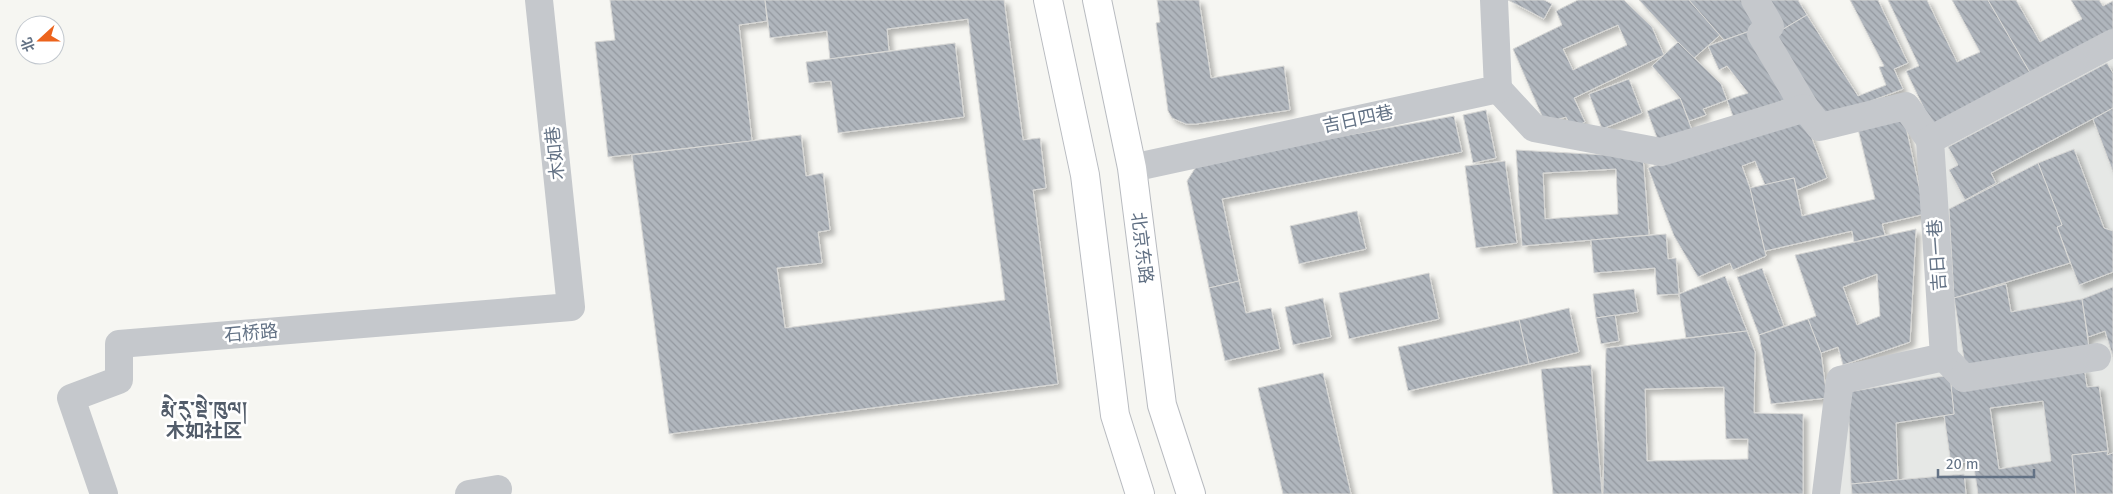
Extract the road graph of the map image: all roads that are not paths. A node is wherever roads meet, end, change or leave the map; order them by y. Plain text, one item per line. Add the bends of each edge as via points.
1 (539, 0) edge
2 (1048, 0) edge
3 (1097, 0) edge
4 (1494, 0) edge
5 (1755, 0) edge
6 (2113, 42) edge
7 (1498, 89) junction
8 (1805, 108) junction
9 (1930, 140) junction
10 (1132, 168) junction
11 (571, 307) joint
12 (2097, 356) dead end
13 (1944, 357) junction
14 (498, 489) dead end
15 (104, 494) edge
16 (469, 494) edge
17 (1140, 494) edge
18 (1191, 494) edge
19 (1826, 494) edge

1 - 11 street, 木如巷
2 - 17 main road via 1085,176 1114,415
3 - 10 main road, 北京东路
4 - 7 street
5 - 8 street via 1770,26 1761,34
6 - 9 street
7 - 8 street via 1534,128 1661,152
7 - 10 street, 吉日四巷
8 - 9 street via 1820,127 1906,106
9 - 13 street, 吉日一巷
10 - 18 main road, 北京东路 via 1162,405
11 - 15 street, 石桥路 via 119,344 120,380 72,398
12 - 13 street via 1964,378
13 - 19 street via 1840,380
14 - 16 street

